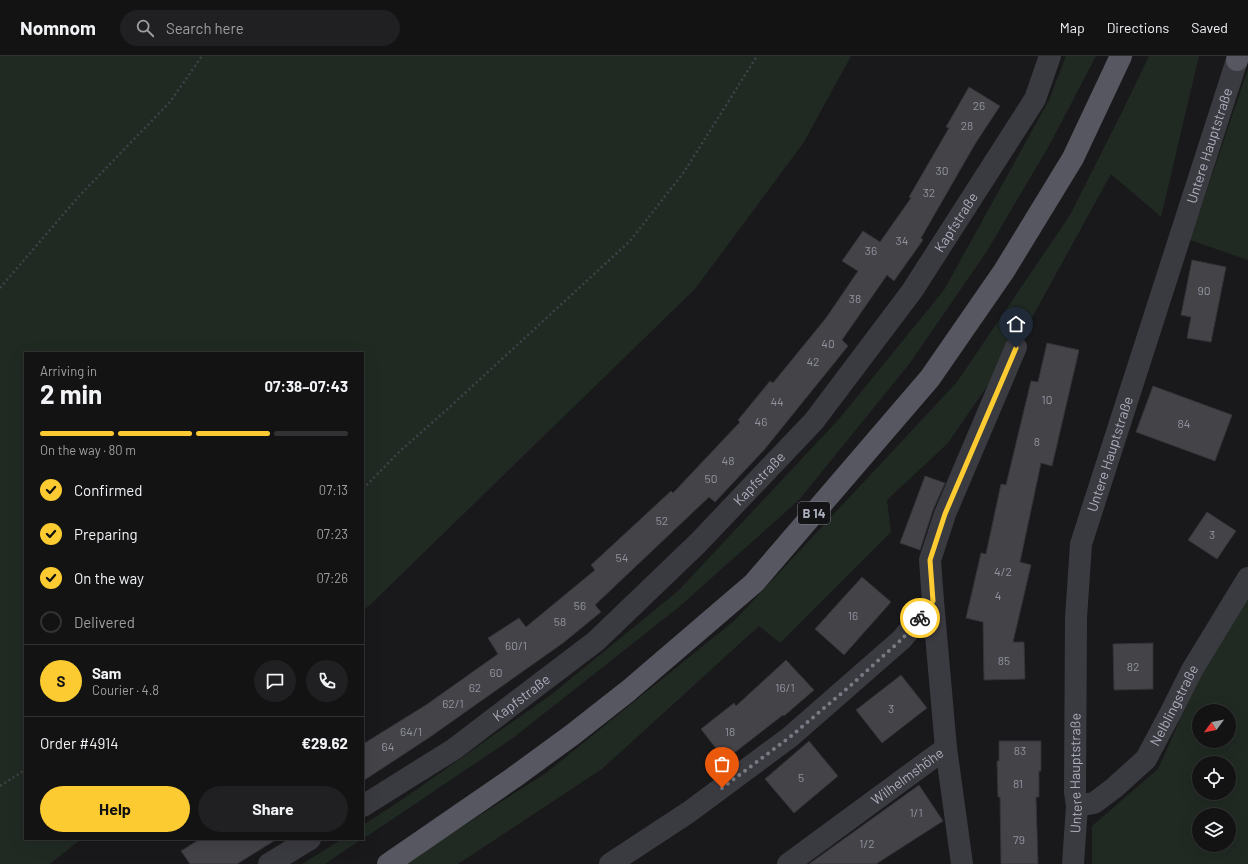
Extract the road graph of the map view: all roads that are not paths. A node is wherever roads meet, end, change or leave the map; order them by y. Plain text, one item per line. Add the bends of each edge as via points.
1 (1050, 56) edge
2 (1121, 56) edge
3 (1237, 57) edge
4 (1016, 348) dead end
5 (1248, 578) edge
6 (933, 601) junction
7 (946, 748) junction
8 (364, 805) edge
9 (1077, 806) junction
10 (308, 840) edge
11 (270, 864) edge
12 (388, 864) edge
13 (610, 864) edge
14 (788, 864) edge
15 (962, 864) edge
16 (1074, 864) edge

1 - 8 street, Kapfstraße via 1035,99 912,291 814,421 698,543 596,641 454,749
2 - 12 main road, B 14 via 1073,158 1004,271 930,378 754,583 628,691 572,735
3 - 9 street, Untere Hauptstraße via 1081,544 1076,618
4 - 6 street, Wilhelmshöhe via 945,514 932,553 930,560
5 - 9 street, Nelblingstraße via 1192,670 1146,759 1094,803
6 - 7 street, Wilhelmshöhe
6 - 13 street via 902,639 790,737 690,812
7 - 14 street, Wilhelmshöhe
7 - 15 street
9 - 16 street, Untere Hauptstraße
10 - 11 street

